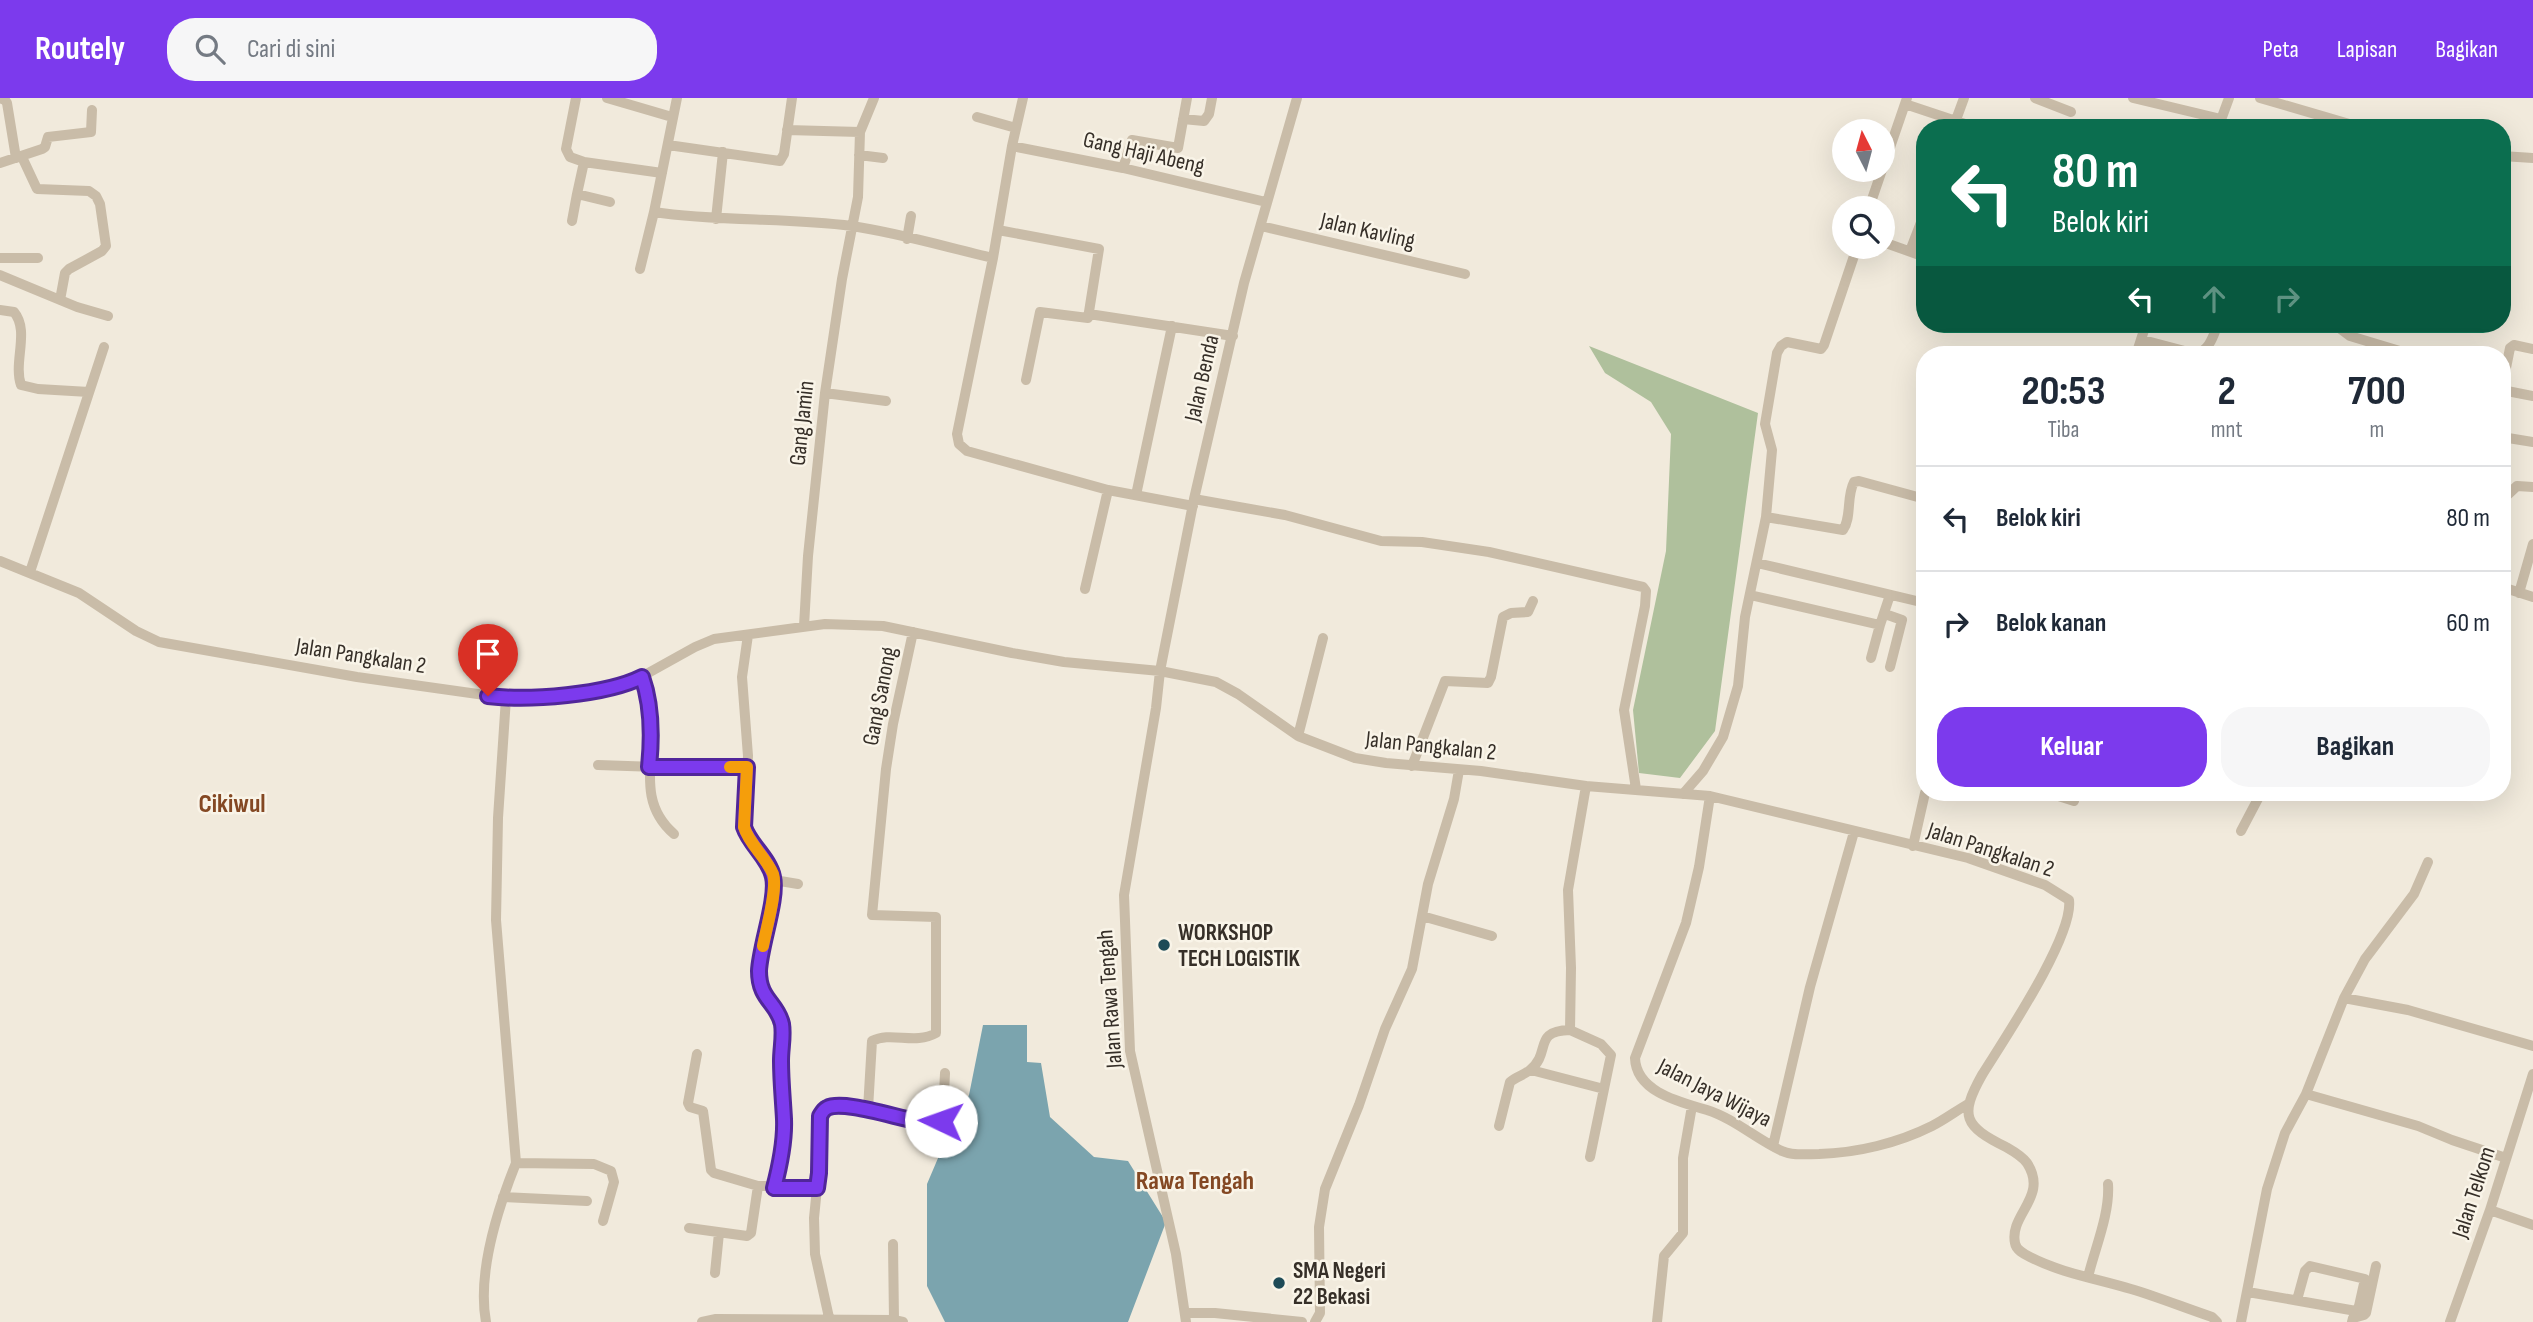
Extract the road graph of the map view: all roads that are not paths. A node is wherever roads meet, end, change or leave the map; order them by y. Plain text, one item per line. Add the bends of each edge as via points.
1 (0, 98) edge
2 (576, 98) edge
3 (607, 98) edge
4 (677, 98) edge
5 (792, 98) edge
6 (874, 98) edge
7 (1023, 98) edge
8 (1187, 98) edge
9 (1212, 98) edge
10 (1297, 98) edge
11 (1964, 98) edge
12 (2035, 98) edge
13 (2133, 98) edge
14 (2229, 98) edge
15 (2260, 98) edge
16 (1906, 101) edge
17 (92, 110) dead end
18 (2071, 112) dead end
19 (673, 117) junction
20 (977, 117) dead end
21 (1183, 119) junction
22 (1944, 119) edge
23 (1956, 119) edge
24 (2206, 119) edge
25 (2221, 119) edge
26 (2332, 119) edge
27 (1016, 128) junction
28 (787, 130) junction
29 (860, 132) junction
30 (1895, 134) edge
31 (668, 145) junction
32 (1012, 146) junction
33 (723, 152) junction
34 (859, 155) junction
35 (2511, 157) edge
36 (19, 158) junction
37 (883, 158) dead end
38 (2533, 158) edge
39 (584, 162) junction
40 (0, 163) edge
41 (1123, 168) junction
42 (662, 173) junction
43 (577, 194) junction
44 (610, 202) dead end
45 (1266, 202) junction
46 (654, 212) junction
47 (911, 216) dead end
48 (716, 219) junction
49 (572, 221) dead end
50 (852, 226) junction
51 (1261, 226) junction
52 (998, 230) junction
53 (1916, 235) edge
54 (907, 239) junction
55 (1895, 246) edge
56 (1910, 251) junction
57 (1916, 253) edge
58 (0, 258) edge
59 (38, 258) dead end
60 (993, 258) junction
61 (1853, 259) edge
62 (640, 269) dead end
63 (1465, 274) dead end
64 (0, 275) edge
65 (60, 300) junction
66 (0, 310) edge
67 (1089, 314) junction
68 (108, 316) dead end
69 (1172, 326) junction
70 (2144, 333) edge
71 (2347, 333) edge
72 (1233, 336) junction
73 (2143, 340) junction
74 (104, 346) dead end
75 (2140, 346) edge
76 (2166, 346) edge
77 (2376, 346) edge
78 (2511, 347) edge
79 (2533, 349) edge
80 (1026, 380) dead end
81 (89, 392) junction
82 (2511, 392) edge
83 (825, 393) junction
84 (2533, 396) edge
85 (886, 401) dead end
86 (2511, 438) edge
87 (2533, 442) edge
88 (2533, 486) edge
89 (1108, 490) junction
90 (2511, 492) edge
91 (1136, 495) junction
92 (1916, 497) edge
93 (1193, 503) junction
94 (1766, 517) junction
95 (2533, 544) edge
96 (0, 561) edge
97 (1757, 563) junction
98 (30, 572) junction
99 (1086, 589) dead end
100 (2511, 590) edge
101 (2519, 593) junction
102 (1750, 595) junction
103 (1890, 595) junction
104 (2533, 597) edge
105 (1533, 601) dead end
106 (1916, 601) edge
107 (1883, 620) junction
108 (804, 626) junction
109 (913, 632) junction
110 (748, 635) junction
111 (1323, 638) dead end
112 (1871, 659) dead end
113 (1890, 667) dead end
114 (1160, 671) junction
115 (642, 677) junction
116 (506, 698) junction
117 (1298, 736) junction
118 (598, 765) dead end
119 (1412, 765) junction
120 (649, 767) junction
121 (747, 767) junction
122 (1459, 770) junction
123 (1586, 786) junction
124 (1636, 789) junction
125 (1683, 794) junction
126 (1710, 796) junction
127 (1923, 801) edge
128 (2256, 801) edge
129 (2241, 831) dead end
130 (1854, 832) junction
131 (674, 834) dead end
132 (1913, 846) junction
133 (2428, 862) dead end
134 (774, 880) junction
135 (798, 884) dead end
136 (1422, 916) junction
137 (1492, 936) dead end
138 (2344, 998) junction
139 (1570, 1030) junction
140 (2533, 1046) edge
141 (697, 1054) dead end
142 (1531, 1070) junction
143 (945, 1073) dead end
144 (2533, 1074) edge
145 (1604, 1089) junction
146 (2306, 1094) junction
147 (1968, 1104) junction
148 (1692, 1105) junction
149 (867, 1109) junction
150 (1499, 1126) dead end
151 (1773, 1146) junction
152 (1590, 1157) dead end
153 (2506, 1158) junction
154 (516, 1163) junction
155 (2108, 1184) dead end
156 (758, 1186) junction
157 (774, 1188) junction
158 (817, 1188) junction
159 (503, 1197) junction
160 (587, 1201) dead end
161 (2490, 1210) junction
162 (603, 1221) dead end
163 (2533, 1225) edge
164 (689, 1228) dead end
165 (719, 1233) junction
166 (893, 1244) dead end
167 (2376, 1266) dead end
168 (715, 1273) dead end
169 (2088, 1277) junction
170 (2248, 1292) junction
171 (2297, 1300) junction
172 (1186, 1318) edge
173 (716, 1321) edge
174 (830, 1321) edge
175 (898, 1321) edge
176 (486, 1322) edge
177 (702, 1322) edge
178 (1302, 1322) edge
179 (1315, 1322) edge
180 (1657, 1322) edge
181 (2217, 1322) edge
182 (2241, 1322) edge
183 (2352, 1322) edge
184 (2450, 1322) edge

1 - 36 street via 7,103
2 - 39 street via 566,149 570,157
3 - 19 street
4 - 19 street
5 - 28 street
6 - 29 street, Gang Jamin
7 - 27 street
8 - 21 street
9 - 21 street via 1204,121
10 - 45 street, Jalan Benda
11 - 23 street
12 - 18 street
13 - 24 street
14 - 25 street
15 - 26 street
16 - 22 street
16 - 30 street
17 - 36 street via 92,132 48,137 45,147
19 - 31 street
20 - 27 street
21 - 41 street via 1178,148 1132,140
27 - 32 street
28 - 29 street
28 - 33 street via 780,161
29 - 34 street, Gang Jamin
31 - 33 street
31 - 42 street
32 - 41 street, Gang Haji Abeng
32 - 52 street
33 - 48 street
34 - 37 street
34 - 50 street, Gang Jamin
35 - 38 street
36 - 40 street
36 - 65 street via 37,189 89,191 100,204 106,246 65,273
39 - 42 street
39 - 43 street
41 - 45 street, Gang Haji Abeng
42 - 46 street
43 - 44 street
43 - 49 street
45 - 51 street, Jalan Benda
46 - 48 street
46 - 62 street
47 - 54 street
48 - 50 street
50 - 54 street
50 - 83 street, Gang Jamin
51 - 63 street, Jalan Kavling
51 - 72 street, Jalan Benda
52 - 60 street
52 - 67 street via 1098,248
53 - 56 street
54 - 60 street
55 - 56 street
56 - 57 street
58 - 59 street
60 - 89 street via 957,434 959,444 967,451
61 - 94 street via 1821,349 1787,342 1777,353 1765,424 1772,450
64 - 65 street
65 - 68 street
66 - 81 street via 20,318 17,375 21,385
67 - 69 street
67 - 80 street via 1086,319 1040,312
69 - 72 street
69 - 91 street
70 - 73 street
71 - 77 street
72 - 93 street, Jalan Benda
73 - 75 street
73 - 76 street
74 - 81 street
78 - 79 street
81 - 98 street
82 - 84 street
83 - 85 street
83 - 108 street, Gang Jamin
86 - 87 street
88 - 90 street via 2518,486
89 - 91 street
89 - 99 street
91 - 93 street
92 - 94 street via 1854,482 1843,530
93 - 114 street, Jalan Benda
93 - 124 street via 1296,517 1381,541 1489,552 1643,587 1646,606 1624,710
94 - 97 street
95 - 101 street
96 - 98 street, Jalan Pangkalan 2
97 - 102 street
97 - 103 street
98 - 116 street, Jalan Pangkalan 2 via 79,593 159,642
100 - 101 street
101 - 104 street
102 - 107 street
102 - 125 street via 1731,713 1717,748
103 - 106 street
103 - 107 street
105 - 119 street via 1528,612 1503,617 1488,683 1445,681
107 - 112 street
107 - 113 street via 1902,620
108 - 109 street, Jalan Pangkalan 2 via 883,625
108 - 110 street, Jalan Pangkalan 2
109 - 114 street, Jalan Pangkalan 2 via 1064,662
109 - 149 street, Gang Sanong via 892,724 872,915 936,917 936,1033 925,1038 872,1041
110 - 115 street, Jalan Pangkalan 2 via 714,639
110 - 121 street via 742,688
111 - 117 street
114 - 117 street, Jalan Pangkalan 2 via 1216,682
114 - 172 street, Jalan Rawa Tengah via 1123,912 1130,1051
115 - 116 street, Jalan Pangkalan 2 via 582,693
115 - 120 street via 650,727
116 - 154 street via 497,930
117 - 119 street, Jalan Pangkalan 2 via 1355,758
118 - 120 street
119 - 122 street, Jalan Pangkalan 2
120 - 121 street
120 - 131 street via 654,810
121 - 134 street via 744,827
122 - 123 street, Jalan Pangkalan 2
122 - 136 street
123 - 124 street, Jalan Pangkalan 2
123 - 139 street via 1568,890
124 - 125 street, Jalan Pangkalan 2
125 - 126 street, Jalan Pangkalan 2
126 - 130 street, Jalan Pangkalan 2
126 - 148 street, Jalan Jaya Wijaya via 1686,923 1635,1058 1637,1072 1653,1089
127 - 132 street
128 - 129 street
130 - 132 street, Jalan Pangkalan 2
130 - 151 street via 1810,987
132 - 147 street, Jalan Pangkalan 2 via 1968,858 2031,880 2069,900 2070,910 2052,957
133 - 138 street via 2414,894 2365,959
134 - 135 street
134 - 157 street via 759,969 760,987 778,1014 783,1036 784,1121
136 - 137 street
136 - 179 street via 1412,969 1325,1189 1320,1313
138 - 140 street via 2408,1010
138 - 146 street
139 - 142 street via 1548,1034
139 - 145 street via 1608,1049 1611,1055
141 - 156 street via 688,1103 703,1111 711,1170
142 - 145 street
142 - 150 street via 1510,1082
143 - 149 street via 939,1124
144 - 153 street, Jalan Telkom
145 - 152 street
146 - 153 street via 2418,1126
146 - 170 street via 2285,1133 2267,1189
147 - 151 street, Jalan Jaya Wijaya via 1931,1126 1843,1153 1801,1154
147 - 169 street via 1973,1128 2021,1157 2031,1175 2034,1190 2016,1230 2017,1249
148 - 151 street, Jalan Jaya Wijaya
148 - 180 street via 1684,1158 1683,1233 1664,1256
149 - 158 street via 830,1106 820,1116
153 - 161 street, Jalan Telkom
154 - 159 street
154 - 162 street via 594,1164 611,1171 614,1182
155 - 169 street
156 - 157 street
156 - 165 street via 751,1233 741,1237
157 - 158 street
158 - 174 street via 815,1254
159 - 160 street
159 - 176 street via 487,1267
161 - 163 street
161 - 184 street, Jalan Telkom
164 - 165 street
165 - 168 street
166 - 175 street
167 - 183 street via 2366,1313
169 - 181 street
170 - 171 street
170 - 182 street
171 - 171 street via 2309,1266 2365,1279 2356,1311
172 - 178 street via 1215,1313
173 - 174 street
173 - 177 street
174 - 175 street

